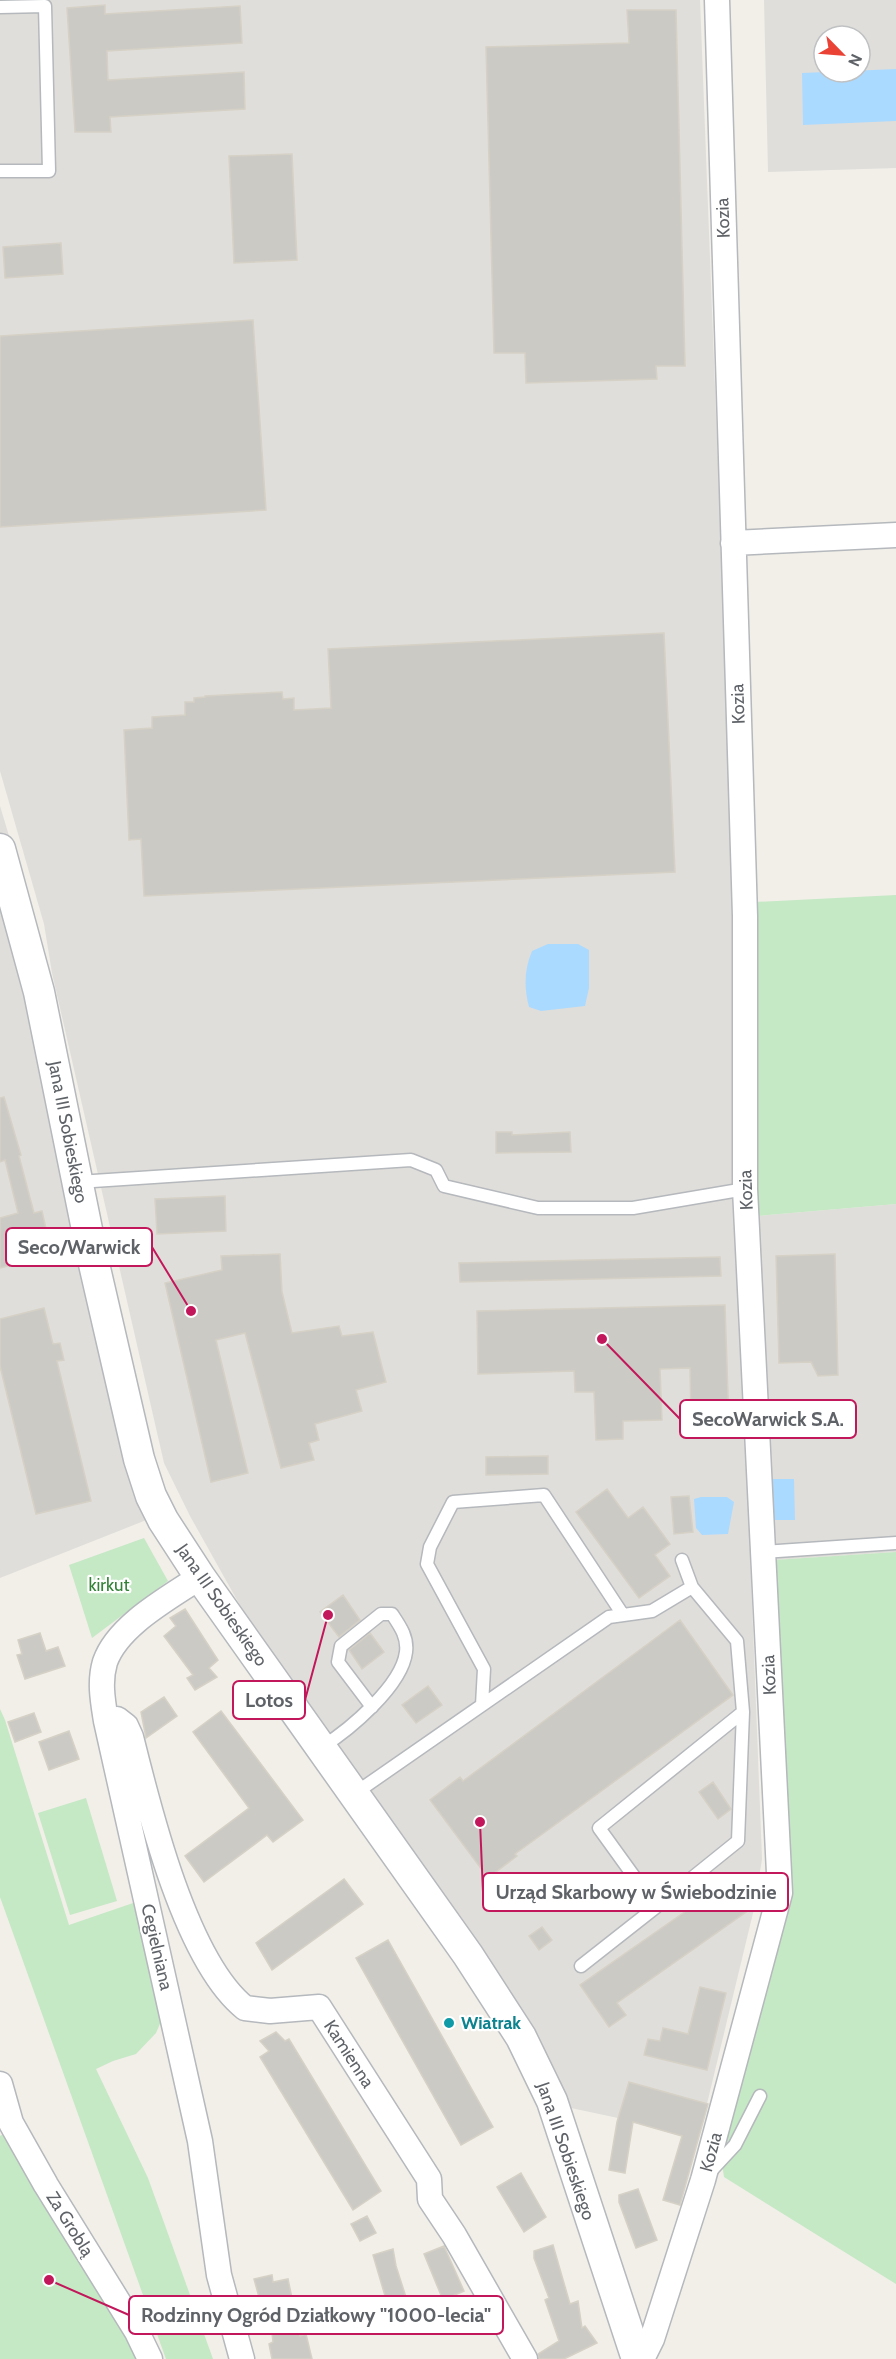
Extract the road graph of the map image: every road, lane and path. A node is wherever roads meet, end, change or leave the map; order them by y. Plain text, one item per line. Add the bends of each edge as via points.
1 (717, 0) edge
2 (0, 7) edge
3 (0, 171) edge
4 (896, 535) edge
5 (733, 543) junction
6 (0, 849) edge
7 (78, 1182) junction
8 (745, 1189) junction
9 (896, 1543) edge
10 (763, 1552) junction
11 (682, 1560) dead end
12 (200, 1577) junction
13 (692, 1587) junction
14 (623, 1615) junction
15 (482, 1705) junction
16 (372, 1707) junction
17 (743, 1712) junction
18 (106, 1721) junction
19 (322, 1747) junction
20 (354, 1794) junction
21 (656, 1907) junction
22 (581, 1966) dead end
23 (0, 2084) edge
24 (760, 2096) dead end
25 (703, 2180) junction
26 (150, 2359) edge
27 (242, 2359) edge
28 (525, 2359) edge
29 (637, 2359) edge
30 (642, 2359) edge

1 - 5 street, Kozia
2 - 3 lane via 45,6 49,171
4 - 5 street
5 - 8 street, Kozia via 745,916
6 - 7 street, Jana III Sobieskiego via 39,992
7 - 8 lane via 411,1160 436,1170 444,1186 538,1208 633,1208
7 - 12 street, Jana III Sobieskiego via 139,1459 163,1520
8 - 10 street, Kozia
9 - 10 lane
10 - 25 street, Kozia via 780,1893
11 - 13 lane
12 - 18 street, Cegielniana via 140,1619 111,1650 101,1686
12 - 19 street, Jana III Sobieskiego
13 - 14 lane via 652,1611
13 - 17 lane via 737,1641
14 - 15 lane via 609,1617
14 - 15 lane via 544,1495 453,1503 430,1546 427,1564 484,1669
15 - 20 lane
16 - 16 lane via 396,1678 406,1653 405,1634 392,1614 381,1614 340,1646 338,1662
16 - 19 lane
17 - 21 lane via 738,1841
17 - 21 lane via 599,1828
18 - 27 street, Cegielniana via 200,2141 219,2275
18 - 28 street, Kamienna via 117,1719 131,1737 168,1871 195,1935 226,1989 245,2008 270,2011 319,2007 429,2179 430,2199
19 - 20 street, Jana III Sobieskiego
20 - 29 street, Jana III Sobieskiego via 521,2037 552,2101
21 - 22 lane
23 - 26 street, Za Groblą via 23,2143
24 - 25 lane via 735,2145
25 - 30 street, Kozia via 652,2339

